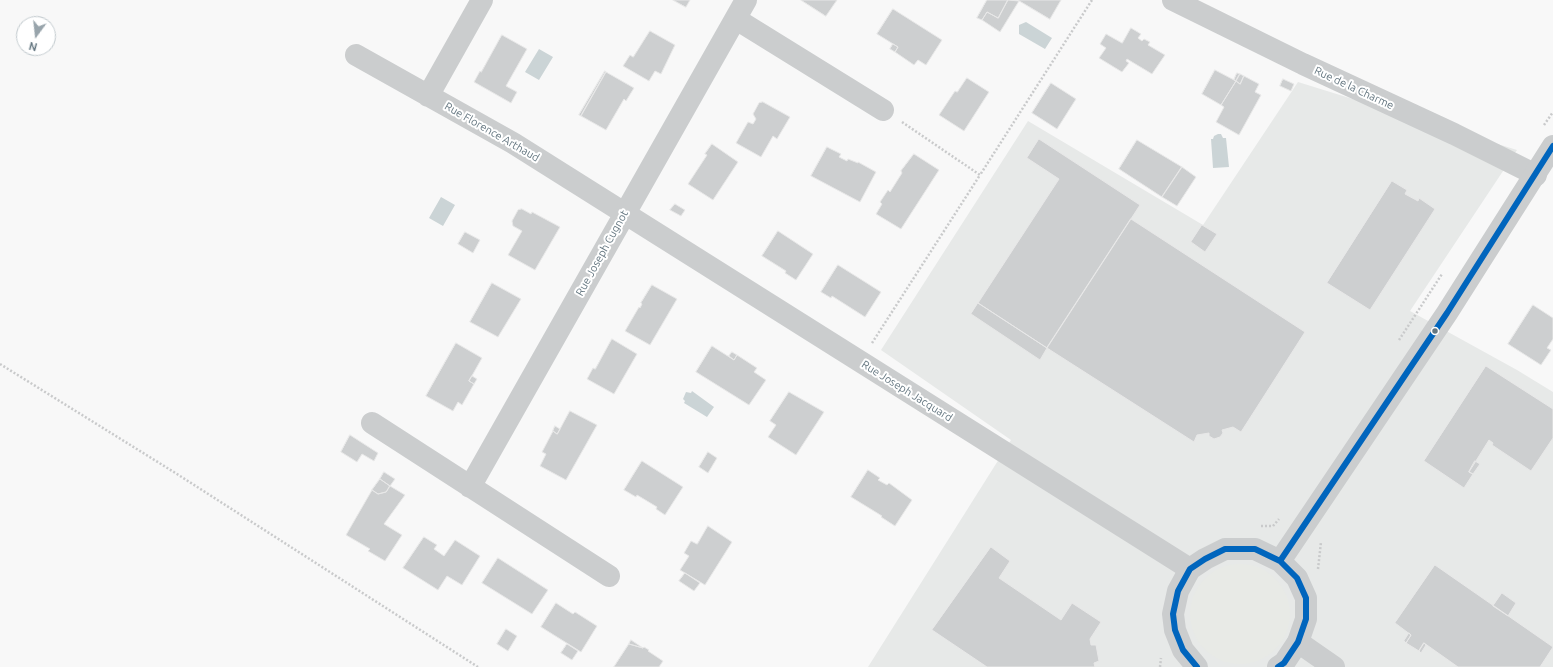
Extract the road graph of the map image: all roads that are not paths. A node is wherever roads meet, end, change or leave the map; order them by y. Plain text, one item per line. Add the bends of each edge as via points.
1 (482, 0) edge
2 (746, 0) edge
3 (1173, 0) edge
4 (736, 19) junction
5 (356, 55) dead end
6 (428, 96) junction
7 (883, 110) road end
8 (1545, 156) edge
9 (625, 213) junction
10 (372, 423) dead end
11 (470, 487) junction
12 (1280, 561) junction
13 (1190, 569) junction
14 (609, 576) dead end
15 (1298, 642) junction
16 (1197, 667) edge
17 (1278, 667) edge
18 (1334, 667) edge

1 - 6 street
2 - 4 street, Rue Joseph Cugnot
3 - 8 street, Rue de la Charme via 1302,64 1454,134
4 - 7 street
4 - 9 street, Rue Joseph Cugnot
5 - 6 street, Rue Florence Arthaud
6 - 9 street, Rue Florence Arthaud via 513,143
8 - 12 street via 1447,313
9 - 11 street, Rue Joseph Cugnot
9 - 13 street, Rue Joseph Jacquard
10 - 11 street
11 - 14 street
12 - 13 street via 1255,549 1225,549
12 - 15 street via 1297,578 1306,598 1306,619
13 - 16 street via 1178,591 1173,614 1175,630 1183,650
15 - 17 street via 1284,663
15 - 18 street

